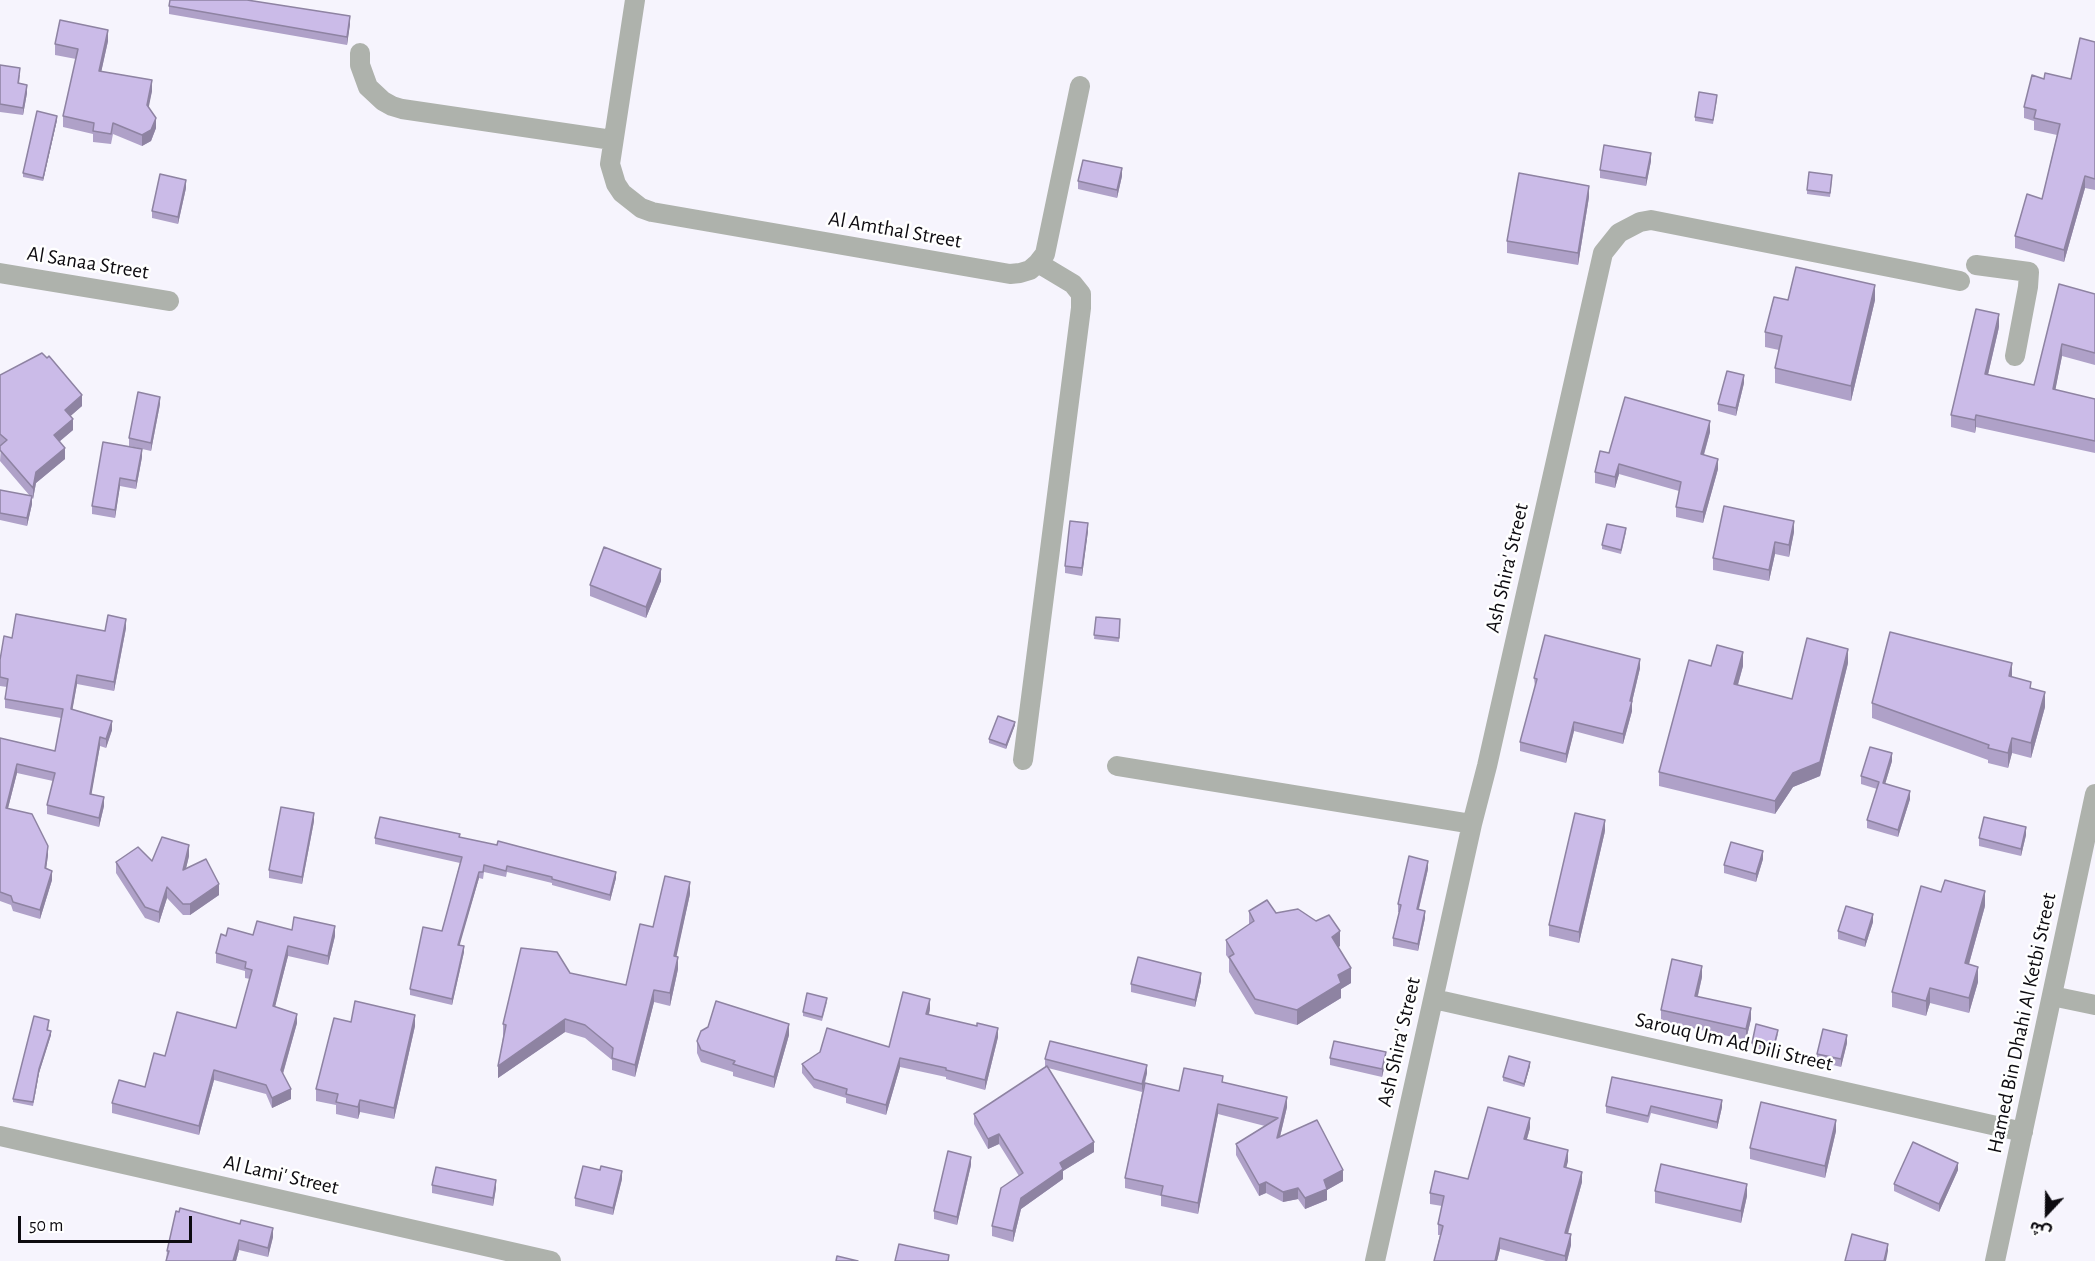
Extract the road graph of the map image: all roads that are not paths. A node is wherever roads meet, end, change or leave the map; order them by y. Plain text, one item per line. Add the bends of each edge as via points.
1 (634, 0) edge
2 (360, 53) dead end
3 (1080, 86) dead end
4 (612, 140) junction
5 (1038, 263) junction
6 (1976, 265) dead end
7 (0, 273) edge
8 (1960, 281) dead end
9 (169, 301) dead end
10 (2015, 356) dead end
11 (1023, 760) dead end
12 (1117, 766) dead end
13 (2095, 794) edge
14 (1472, 824) junction
15 (2052, 996) junction
16 (1434, 999) junction
17 (2095, 1005) edge
18 (2023, 1132) junction
19 (0, 1136) edge
20 (548, 1261) edge
21 (1375, 1261) edge
22 (1995, 1261) edge

1 - 4 street, Al Amthal Street
2 - 4 street via 368,87 392,106
3 - 5 street via 1048,243
4 - 5 street, Al Amthal Street via 610,164 616,184 630,201 652,212 1010,274 1030,270
5 - 11 street via 1073,284 1081,294 1081,308
6 - 10 street via 2029,272
7 - 9 street, Al Sanaa Street
8 - 14 street, Ash Shira' Street via 1663,221 1629,226 1610,242 1600,266
12 - 14 street
13 - 15 street, Hamed Bin Dhahi Al Ketbi Street
14 - 16 street, Ash Shira' Street
15 - 17 street
15 - 18 street, Hamed Bin Dhahi Al Ketbi Street
16 - 18 street, Sarouq Um Ad Dili Street
16 - 21 street, Ash Shira' Street
18 - 22 street, Hamed Bin Dhahi Al Ketbi Street
19 - 20 street, Al Lami' Street

